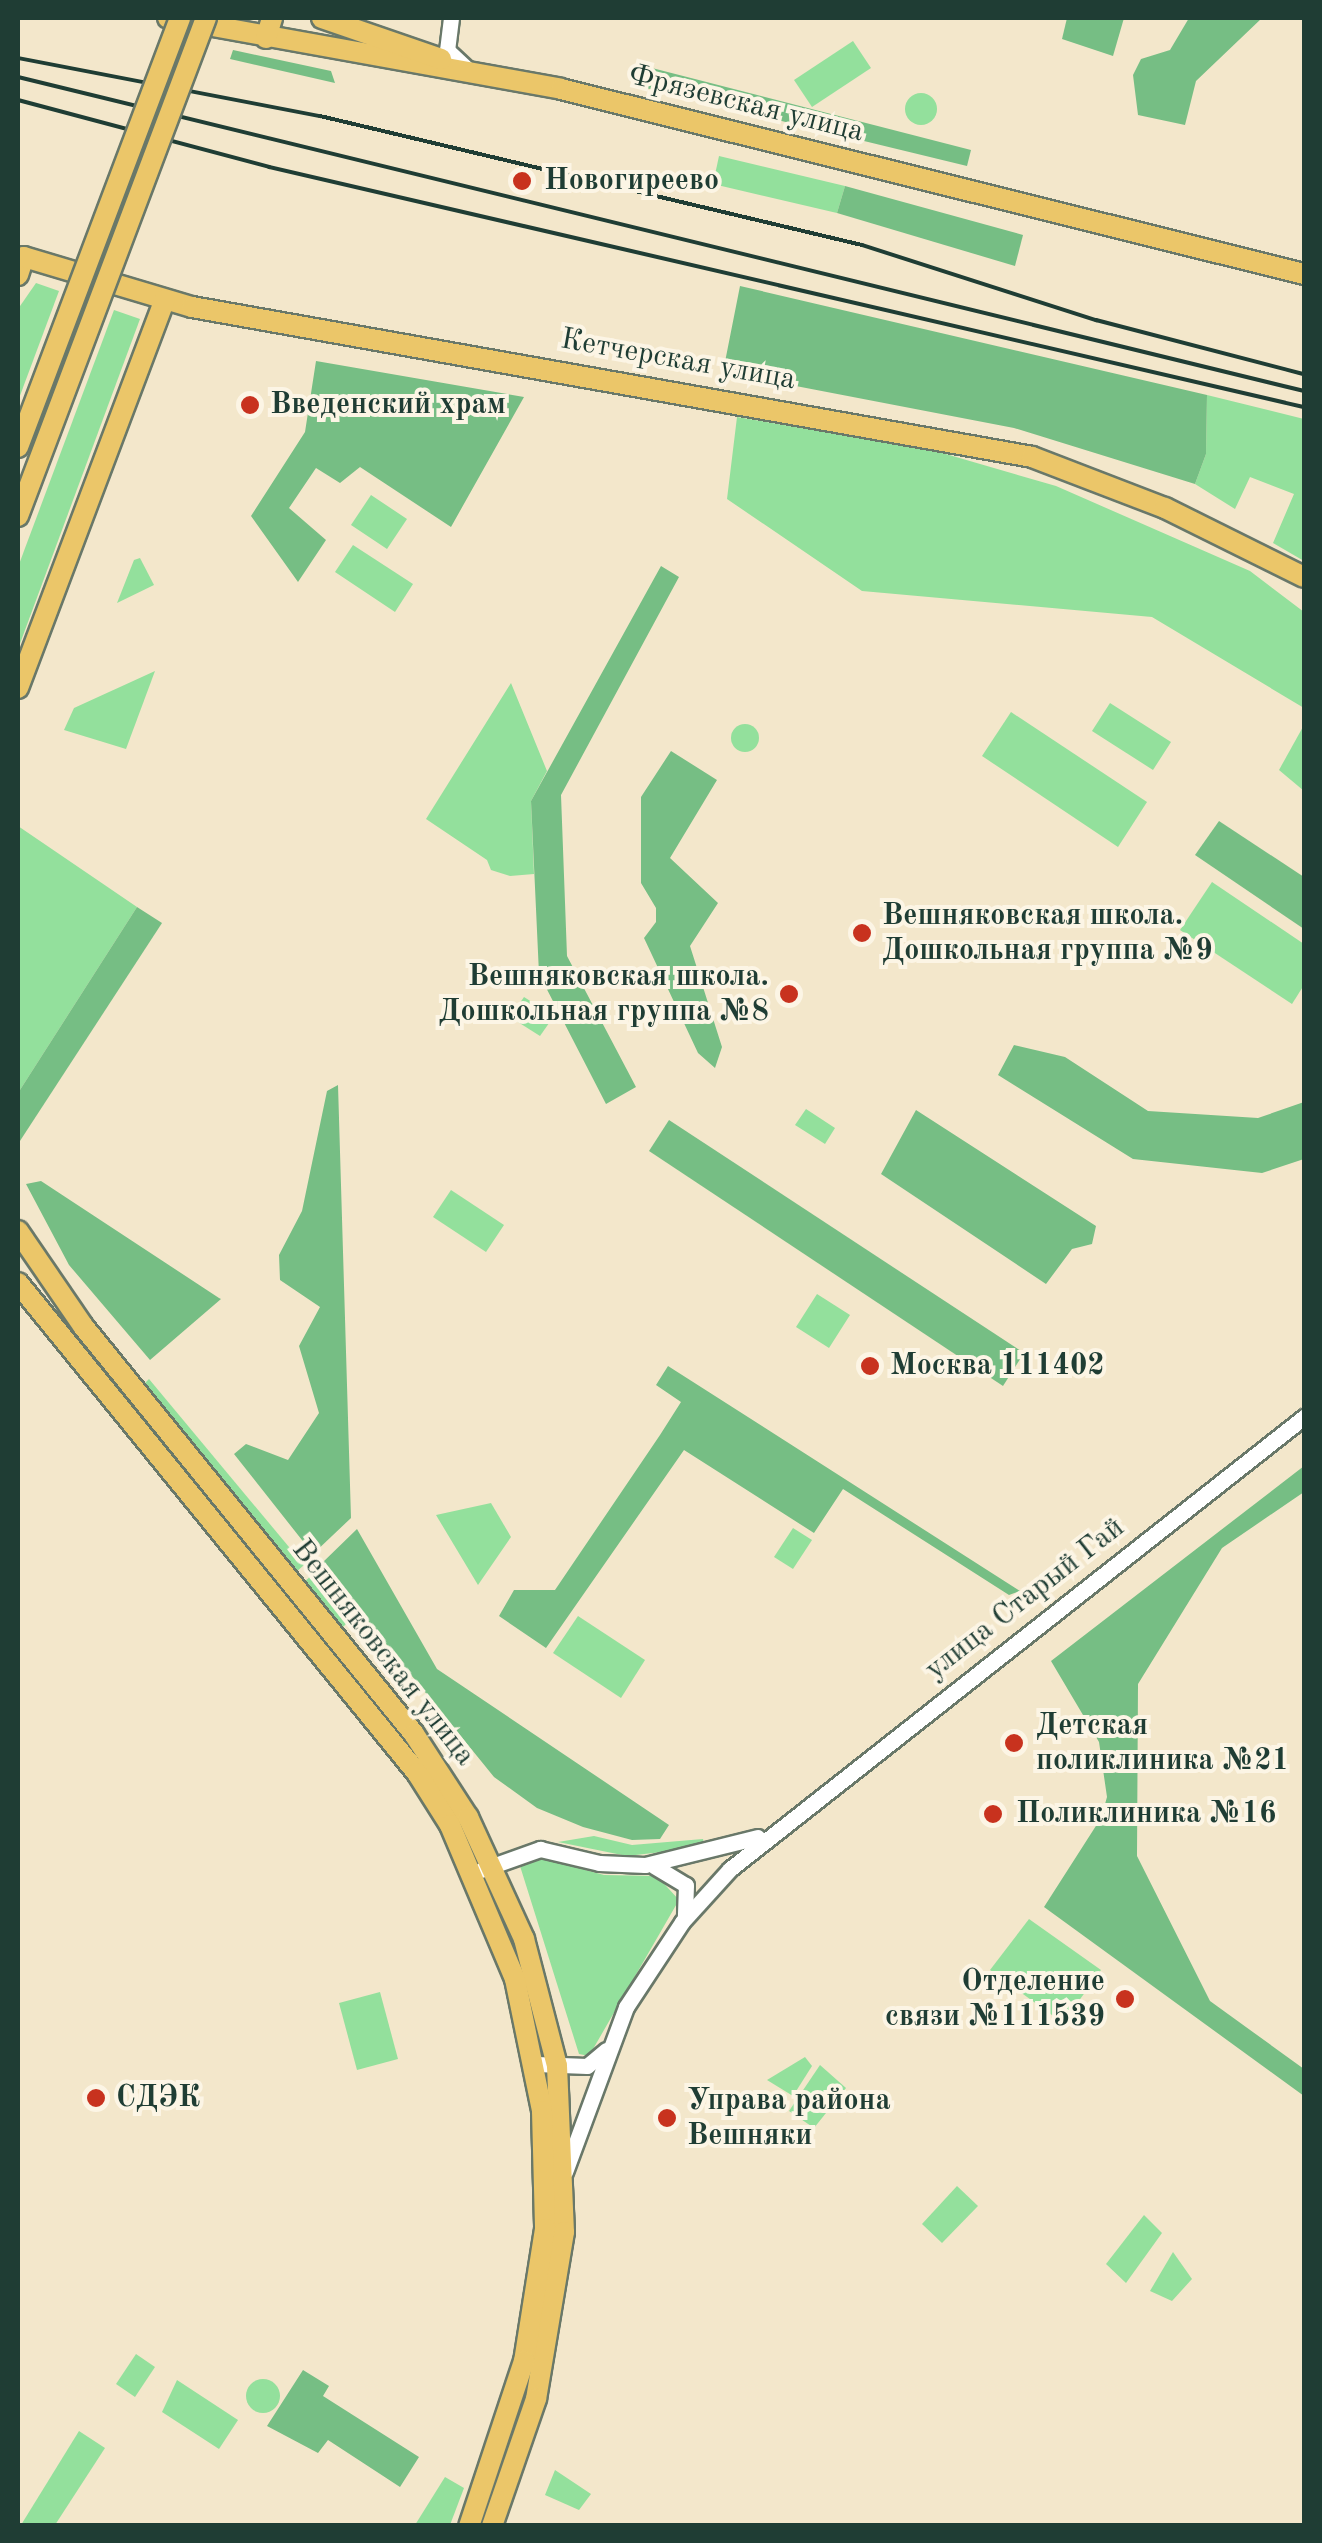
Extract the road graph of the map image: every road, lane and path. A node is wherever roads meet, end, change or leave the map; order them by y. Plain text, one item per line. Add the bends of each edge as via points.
1 (168, 18) edge
2 (180, 18) edge
3 (206, 18) edge
4 (272, 18) edge
5 (322, 18) edge
6 (451, 18) edge
7 (266, 38) junction
8 (470, 72) junction
9 (20, 262) edge
10 (1304, 274) edge
11 (165, 300) junction
12 (18, 447) edge
13 (18, 516) edge
14 (1304, 577) edge
15 (18, 688) edge
16 (18, 1231) edge
17 (18, 1284) edge
18 (1304, 1416) edge
19 (347, 1668) junction
20 (779, 1825) junction
21 (492, 1864) junction
22 (645, 1864) junction
23 (472, 1874) junction
24 (682, 1922) junction
25 (608, 2047) junction
26 (547, 2065) junction
27 (564, 2173) junction
28 (469, 2526) edge
29 (492, 2526) edge

1 - 7 main road, Фрязевская улица
2 - 12 main road, bridge
3 - 13 main road, bridge
4 - 7 main road
5 - 8 main road
6 - 8 street via 446,50
7 - 8 main road, Фрязевская улица
8 - 10 main road, Фрязевская улица via 579,93
9 - 11 main road, Кетчерская улица
11 - 14 main road, Кетчерская улица via 1032,457 1165,508
11 - 15 main road
16 - 19 main road, Вешняковская улица via 83,1326
17 - 19 main road, Вешняковская улица
18 - 20 street, улица Старый Гай
19 - 21 main road, Вешняковская улица via 449,1783
19 - 23 main road, Вешняковская улица via 432,1795
20 - 22 street, улица Старый Гай via 716,1852
20 - 24 street, улица Старый Гай
21 - 22 street, улица Старый Гай via 540,1849 598,1863
21 - 23 street, улица Старый Гай
21 - 26 main road, Вешняковская улица via 540,1984
22 - 24 street, улица Старый Гай via 668,1870 686,1885 690,1903
23 - 26 main road, Вешняковская улица
24 - 25 street, улица Старый Гай
25 - 26 street via 588,2066
25 - 27 street, улица Старый Гай
26 - 27 main road, Вешняковская улица
26 - 28 main road, Вешняковская улица via 534,2312 508,2423
27 - 29 main road, Вешняковская улица via 558,2284 544,2366

